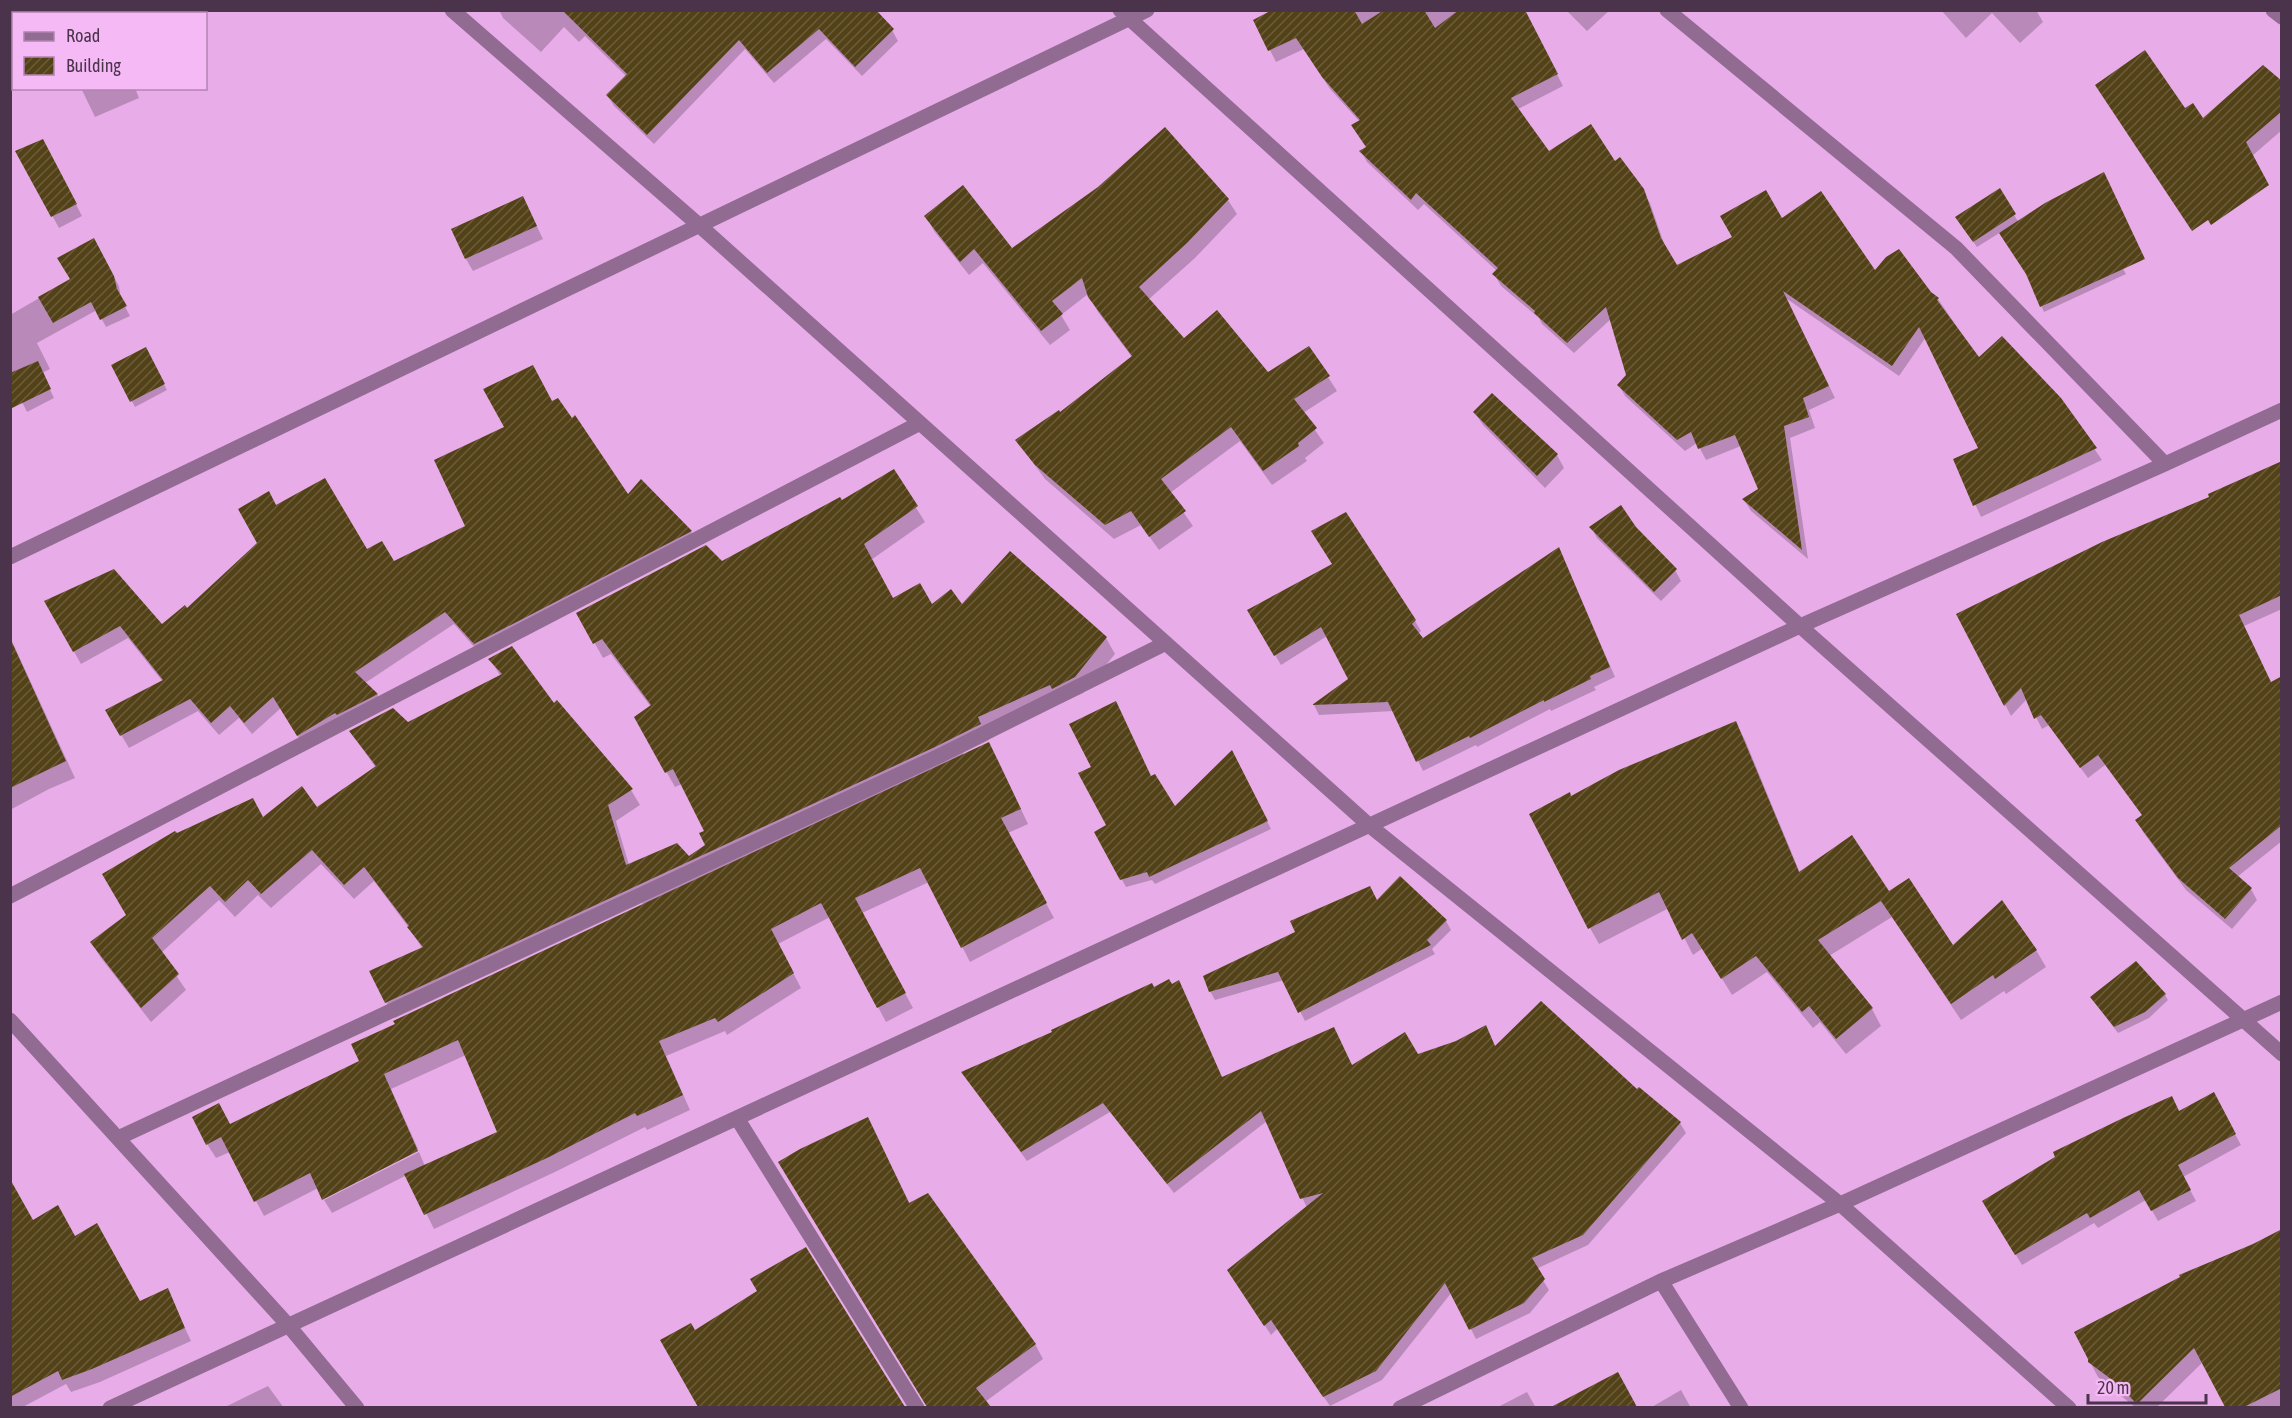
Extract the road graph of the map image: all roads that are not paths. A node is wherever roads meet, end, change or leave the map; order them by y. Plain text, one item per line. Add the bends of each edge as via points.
1 (452, 10) edge
2 (1147, 10) edge
3 (1667, 10) edge
4 (2272, 10) edge
5 (1125, 15) edge
6 (2282, 17) edge
7 (699, 226) junction
8 (2282, 410) edge
9 (920, 423) junction
10 (2165, 464) junction
11 (10, 557) edge
12 (1800, 626) junction
13 (1166, 643) junction
14 (1370, 826) junction
15 (10, 896) edge
16 (2282, 1002) edge
17 (10, 1020) edge
18 (2244, 1020) junction
19 (2282, 1054) edge
20 (737, 1118) junction
21 (118, 1138) junction
22 (1840, 1204) junction
23 (1661, 1281) junction
24 (288, 1325) junction
25 (110, 1407) edge
26 (357, 1407) edge
27 (916, 1407) edge
28 (1400, 1407) edge
29 (1741, 1407) edge
30 (2069, 1407) edge

1 - 7 street
2 - 5 street
3 - 10 street via 1956,248
4 - 6 street
5 - 7 street
5 - 12 street
7 - 9 street
7 - 11 street
8 - 10 street
9 - 13 street
9 - 15 street
10 - 12 street
12 - 14 street
12 - 18 street
13 - 14 street
13 - 21 street via 939,756
14 - 20 street
14 - 22 street
16 - 18 street
17 - 21 street
18 - 19 street
18 - 22 street
20 - 24 street
20 - 27 street
21 - 24 street
22 - 23 street
22 - 30 street
23 - 28 street
23 - 29 street
24 - 25 street
24 - 26 street

